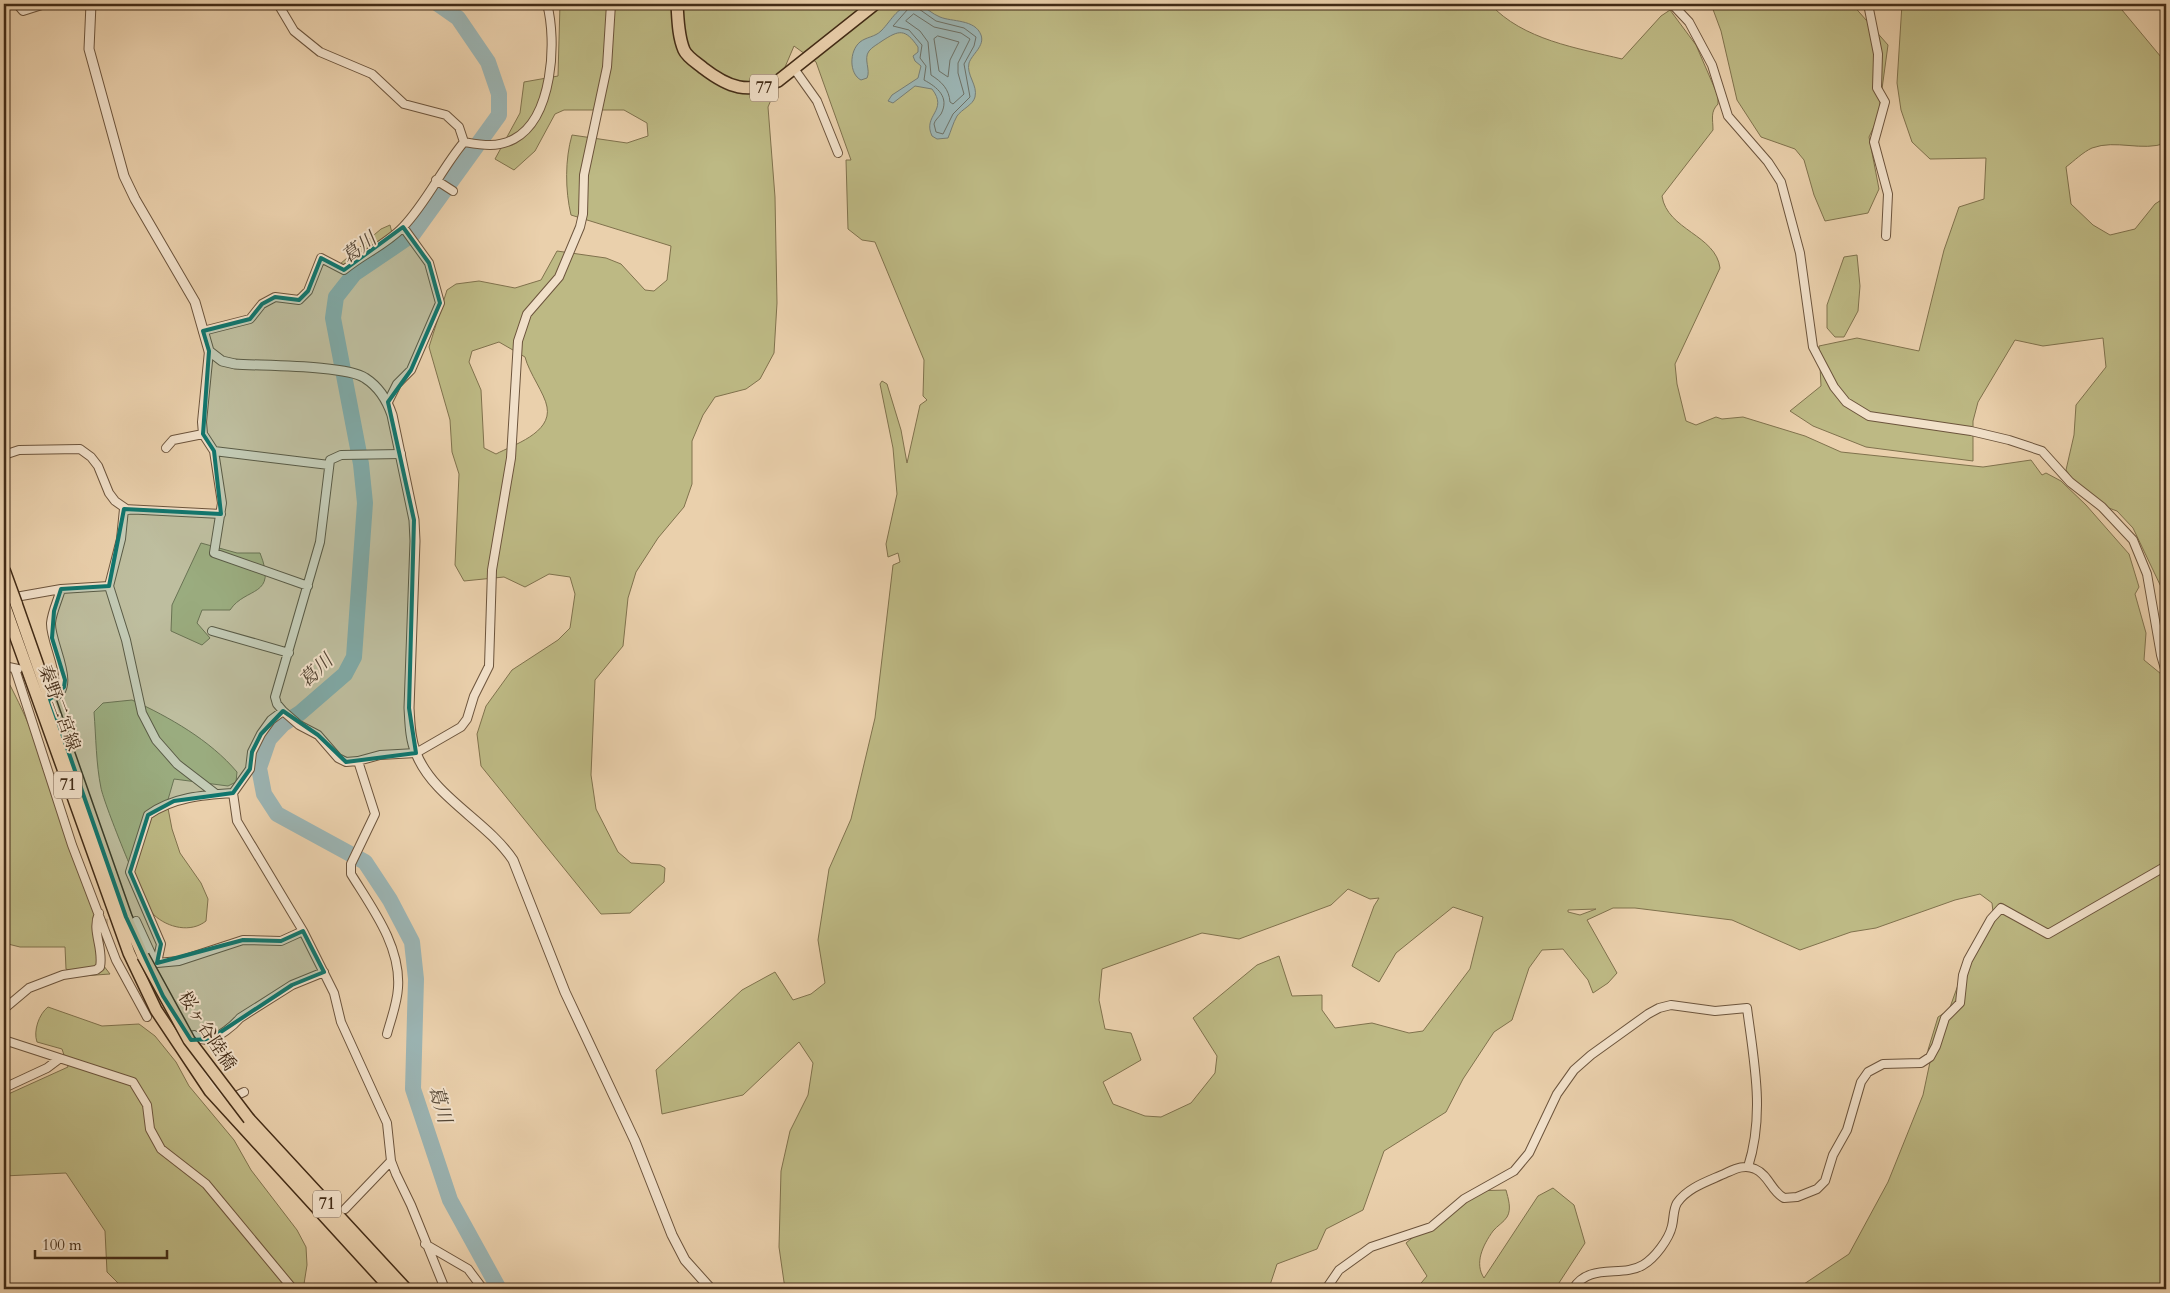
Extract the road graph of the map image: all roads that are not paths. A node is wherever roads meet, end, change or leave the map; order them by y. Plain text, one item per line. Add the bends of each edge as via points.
1 (17, 4) edge
2 (45, 4) edge
3 (91, 4) edge
4 (278, 4) edge
5 (547, 4) edge
6 (611, 4) edge
7 (677, 4) edge
8 (875, 4) edge
9 (1672, 4) edge
10 (1868, 4) edge
11 (795, 70) junction
12 (467, 143) junction
13 (838, 153) dead end
14 (436, 180) junction
15 (453, 191) dead end
16 (404, 228) junction
17 (1886, 236) dead end
18 (204, 331) junction
19 (209, 350) junction
20 (388, 402) junction
21 (203, 434) junction
22 (166, 448) dead end
23 (214, 451) junction
24 (401, 454) junction
25 (4, 455) edge
26 (329, 465) junction
27 (128, 510) junction
28 (221, 514) junction
29 (4, 570) edge
30 (109, 586) junction
31 (308, 586) junction
32 (61, 590) junction
33 (7, 604) edge
34 (212, 631) dead end
35 (289, 653) junction
36 (4, 666) edge
37 (21, 668) junction
38 (2166, 672) edge
39 (50, 699) junction
40 (283, 711) junction
41 (416, 753) junction
42 (358, 761) junction
43 (233, 793) junction
44 (216, 794) junction
45 (2166, 866) edge
46 (99, 913) junction
47 (136, 921) dead end
48 (303, 931) junction
49 (135, 957) junction
50 (116, 960) junction
51 (157, 963) junction
52 (324, 972) junction
53 (4, 1009) edge
54 (147, 1017) dead end
55 (387, 1034) dead end
56 (4, 1040) edge
57 (58, 1059) junction
58 (4, 1088) edge
59 (244, 1092) dead end
60 (391, 1161) junction
61 (1748, 1167) junction
62 (345, 1209) dead end
63 (426, 1244) junction
64 (293, 1289) edge
65 (391, 1289) edge
66 (406, 1289) edge
67 (445, 1289) edge
68 (483, 1289) edge
69 (711, 1289) edge
70 (1326, 1289) edge
71 (1573, 1289) edge

1 - 2 street via 23,11
3 - 18 street via 89,49 124,176 195,302
4 - 12 street via 294,31 320,52 372,74 404,104 446,115 459,127
5 - 12 street via 552,54 549,77 537,113 514,139 499,145
6 - 41 street via 607,67 584,175 580,227 558,277 528,314 518,341 512,458 492,570 489,666 467,719
7 - 11 main road, 77 via 684,52 720,82 743,89 762,88
8 - 11 main road, 77
9 - 38 street via 1689,22 1712,65 1728,116 1781,182 1800,253 1812,348 1834,388 1846,402 1869,416 1971,431 2042,451 2070,482 2102,507 2133,540 2147,574
10 - 17 street via 1877,45 1877,88 1885,102 1874,142 1888,194
11 - 13 street via 817,101
12 - 14 street
14 - 15 street
14 - 16 street
16 - 18 street via 376,249 361,255 344,270 321,258 308,291 299,300 276,297 262,304 250,319
16 - 20 street via 429,263 440,303 411,370 397,384
18 - 19 street
19 - 20 street via 222,361 235,364 354,373 364,377
19 - 21 street
20 - 24 street
21 - 22 street via 173,440
21 - 23 street
23 - 26 street
23 - 28 street via 221,486
24 - 26 street via 341,455 330,460
24 - 41 street via 414,520 409,708
25 - 27 street via 19,450 80,449 98,466 115,501
26 - 31 street via 320,542
27 - 28 street
27 - 30 street via 124,510 121,540
28 - 31 street via 214,553
29 - 33 main road, 71, bridge
30 - 32 street
30 - 44 street via 126,640 142,713 152,733 177,764
31 - 35 street
32 - 33 street via 21,595
32 - 39 street via 51,622 64,687
33 - 37 main road, 秦野二宮線 / 71
33 - 39 main road, 秦野二宮線 / 71
34 - 35 street
35 - 40 street via 275,697
36 - 37 street
37 - 46 street via 69,837
37 - 49 main road, 秦野二宮線 / 71
39 - 49 main road, 秦野二宮線 / 71 via 126,917
40 - 42 street via 318,735 338,758 346,762
40 - 43 street via 261,734 252,752 250,770
41 - 42 street via 380,755
41 - 69 street via 433,781 502,842 513,860 565,992 635,1141 672,1235 685,1260
42 - 55 street via 375,814 352,861 352,874 386,932 392,950 398,986
43 - 44 street
43 - 48 street via 237,821
44 - 51 street via 174,801 148,815 130,872 161,944
45 - 61 street via 2048,934 2001,908 1991,918 1968,960 1960,1003 1945,1018 1930,1057 1920,1063 1883,1064 1864,1075 1847,1130 1833,1155 1828,1178 1822,1185 1797,1197 1784,1198 1766,1176
46 - 50 street
46 - 53 street via 95,925 100,967 64,975 29,988
47 - 51 street
48 - 51 street via 281,941 243,940 179,961
48 - 52 street
49 - 50 street
49 - 65 main road, 桜ヶ谷陸橋 / 71 via 156,1010 188,1060 236,1122
49 - 66 main road, 桜ヶ谷陸橋 / 71, bridge via 189,1040 248,1119
50 - 54 street
52 - 59 street via 292,985 210,1040 194,1035 190,1037 191,1054 226,1101
52 - 60 street via 334,993 341,1022 387,1123
56 - 57 street
57 - 58 street via 47,1068
57 - 64 street via 132,1082 147,1105 150,1130 162,1149 206,1184
60 - 62 street
60 - 63 street
61 - 70 street via 1755,1144 1759,1090 1748,1008 1715,1011 1666,1006 1648,1014 1574,1070 1557,1094 1530,1153 1514,1171 1464,1199 1431,1227 1372,1247 1339,1270
61 - 71 street via 1719,1176 1686,1193 1675,1209 1669,1233 1642,1266 1602,1271
63 - 67 street
63 - 68 street via 468,1269

